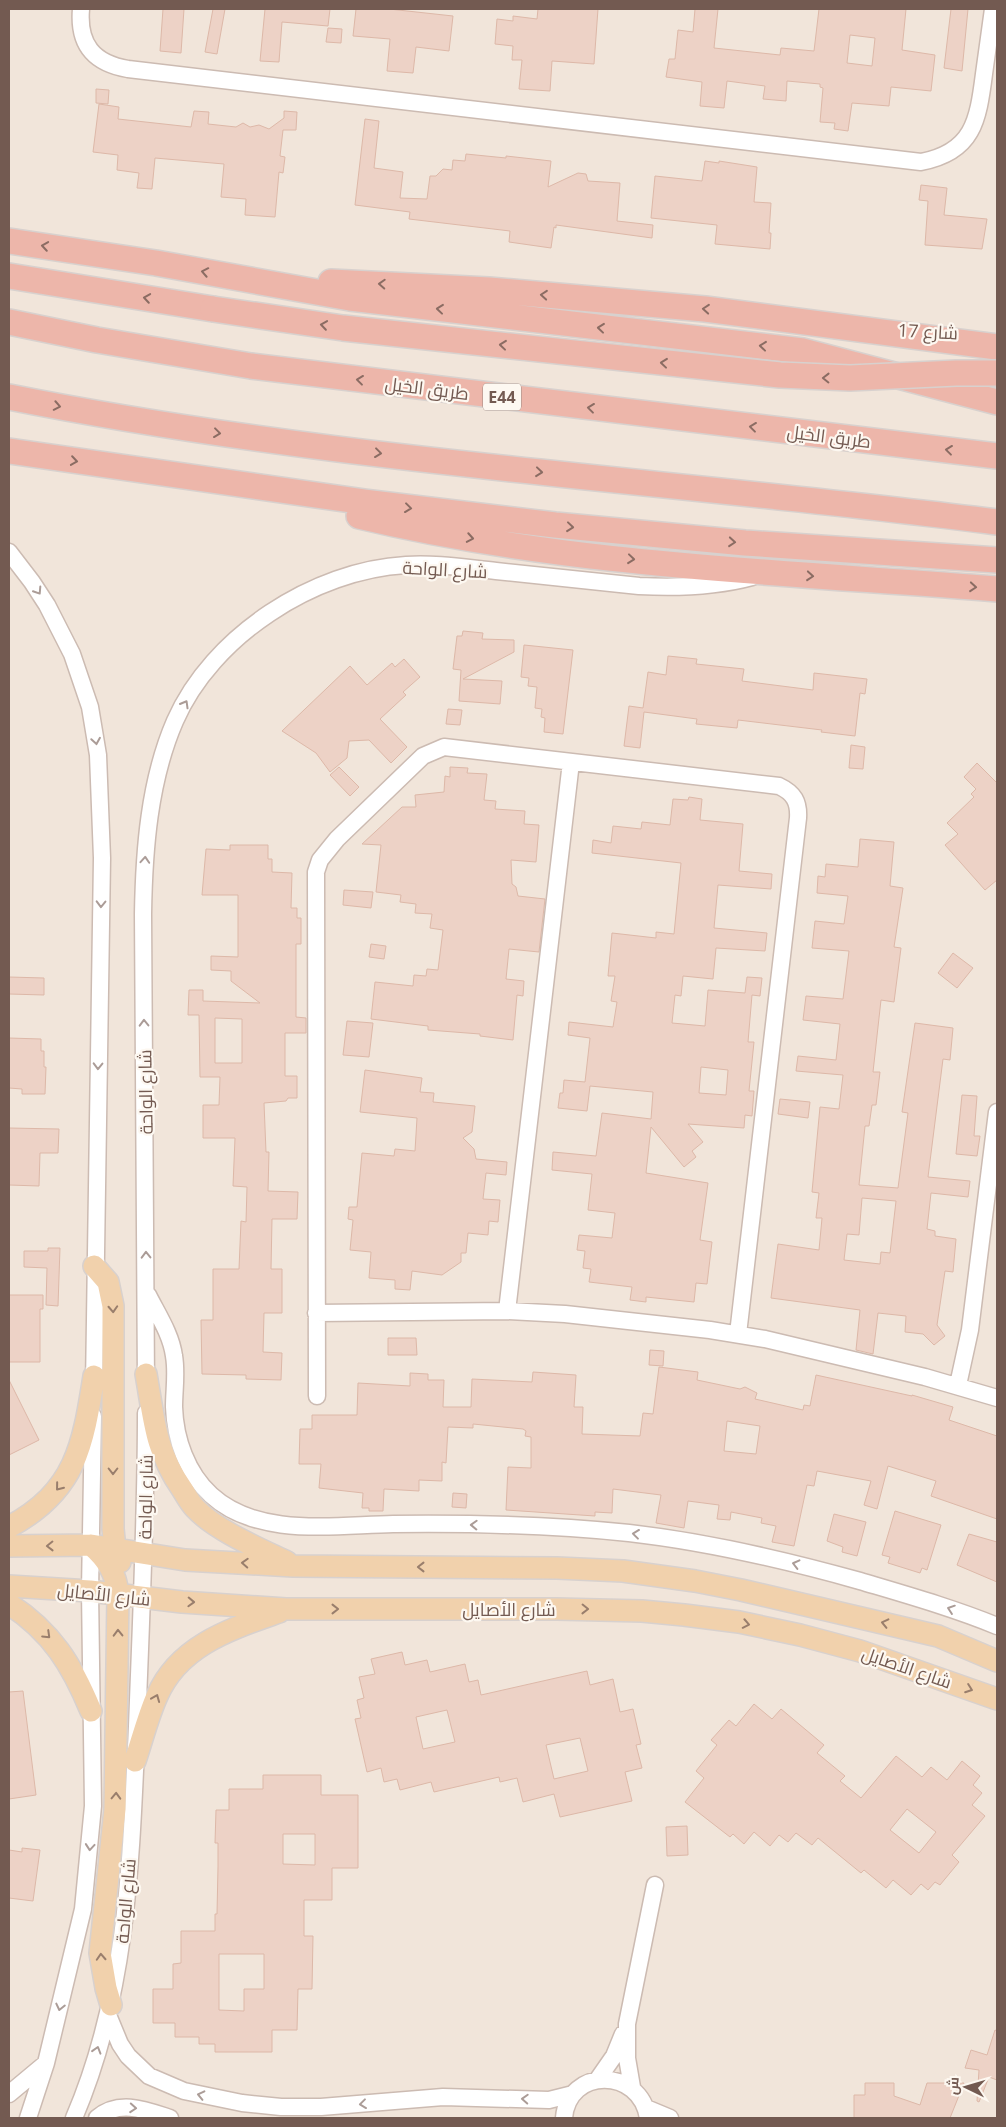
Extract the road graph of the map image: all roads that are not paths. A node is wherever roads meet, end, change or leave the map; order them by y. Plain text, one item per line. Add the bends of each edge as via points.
1 (81, 9) edge
2 (993, 9) edge
3 (9, 241) edge
4 (9, 276) edge
5 (253, 282) junction
6 (9, 322) edge
7 (858, 329) junction
8 (997, 335) edge
9 (997, 347) edge
10 (997, 373) edge
11 (9, 397) edge
12 (997, 402) edge
13 (9, 451) edge
14 (997, 456) edge
15 (270, 488) junction
16 (997, 522) edge
17 (9, 552) edge
18 (997, 560) edge
19 (771, 572) junction
20 (997, 589) edge
21 (572, 762) junction
22 (997, 1112) edge
23 (94, 1266) junction
24 (146, 1292) junction
25 (507, 1311) junction
26 (316, 1313) junction
27 (738, 1334) junction
28 (146, 1374) junction
29 (94, 1376) junction
30 (958, 1385) junction
31 (316, 1396) dead end
32 (997, 1398) edge
33 (9, 1528) edge
34 (91, 1545) junction
35 (9, 1546) edge
36 (115, 1549) junction
37 (144, 1554) junction
38 (294, 1566) junction
39 (9, 1586) edge
40 (90, 1591) junction
41 (118, 1594) junction
42 (142, 1598) junction
43 (9, 1604) edge
44 (286, 1609) junction
45 (997, 1626) edge
46 (997, 1661) edge
47 (997, 1699) edge
48 (92, 1711) junction
49 (135, 1761) junction
50 (655, 1885) dead end
51 (109, 2010) junction
52 (627, 2024) junction
53 (46, 2063) junction
54 (598, 2079) junction
55 (632, 2087) junction
56 (9, 2094) edge
57 (573, 2094) junction
58 (241, 2110) edge
59 (647, 2113) edge
60 (28, 2118) edge
61 (74, 2118) edge
62 (97, 2118) edge
63 (170, 2118) edge
64 (564, 2118) edge
65 (670, 2118) edge

1 - 2 street via 82,31 92,54 108,64 128,69 921,162 953,151 975,125
5 -> 3 highway via 156,263
10 -> 4 highway, bridge via 850,378 788,376 343,328
7 -> 5 highway via 734,312 489,290 371,283
12 -> 5 highway via 803,351 392,304
14 -> 6 highway, طريق الخيل / E44 via 251,366
7 - 8 street, 17 شارع
7 - 9 highway
11 -> 16 highway via 204,431 467,465
13 -> 15 highway
15 -> 18 highway via 640,534
15 -> 19 highway via 352,514 480,540 601,556
17 -> 23 street via 48,605 72,654 90,707 98,755 102,858
19 -> 20 highway
24 -> 19 street, شارع الواحة via 143,924 146,848 156,782 175,721 216,660 249,628 287,602 325,583 382,567 426,564 672,588 722,584
21 - 25 street
21 - 26 street via 455,747 433,750 415,763 337,839 320,860 316,872
21 - 27 street via 779,786 795,798 798,808
22 - 30 street via 970,1330
23 - 29 street
23 -> 36 main road via 108,1282 114,1306 112,1512
24 - 28 street, شارع الواحة
45 -> 24 street via 816,1568 679,1540 582,1529 481,1525 278,1525 244,1516 208,1493 189,1467 176,1428 176,1373 172,1346
25 - 26 street
25 - 27 street via 565,1314
26 - 31 street
27 - 30 street
28 - 37 street, شارع الواحة
28 - 38 main road via 162,1453 194,1508 225,1529
29 -> 33 main road via 83,1438 66,1478 38,1510
29 - 34 street
30 - 32 street
34 -> 35 main road, شارع الأصايل
34 - 36 main road, شارع الأصايل
34 - 40 street
34 - 41 main road via 113,1571
36 - 37 main road, شارع الأصايل
36 - 42 main road
38 -> 37 main road, شارع الأصايل via 185,1560
37 - 42 street, شارع الواحة
46 -> 38 main road, شارع الأصايل via 938,1636 783,1599 632,1572 557,1568
39 - 40 main road, شارع الأصايل
40 - 41 main road, شارع الأصايل
40 - 48 street
41 - 42 main road, شارع الأصايل
51 -> 41 main road via 100,1953 115,1809
42 -> 44 main road, شارع الأصايل
42 - 49 street, شارع الواحة
43 -> 48 main road via 53,1641 70,1666
44 -> 47 main road, شارع الأصايل via 557,1609 684,1615 800,1634 860,1650
49 -> 44 main road via 157,1696 181,1659 219,1634
48 -> 53 street via 92,1806 83,1909
49 - 51 street, شارع الواحة via 126,1902 119,1966
50 - 52 street
58 -> 51 street via 149,2076 120,2044
61 -> 51 street, شارع الواحة via 84,2097
52 - 54 street via 614,2056
52 - 55 street via 627,2058
53 - 56 street
53 - 60 street
54 - 55 street via 616,2080
54 - 57 street
55 - 59 street
57 -> 58 street via 549,2100 443,2098
57 - 64 street
59 - 65 street
62 -> 63 street via 113,2109 128,2107 142,2108

